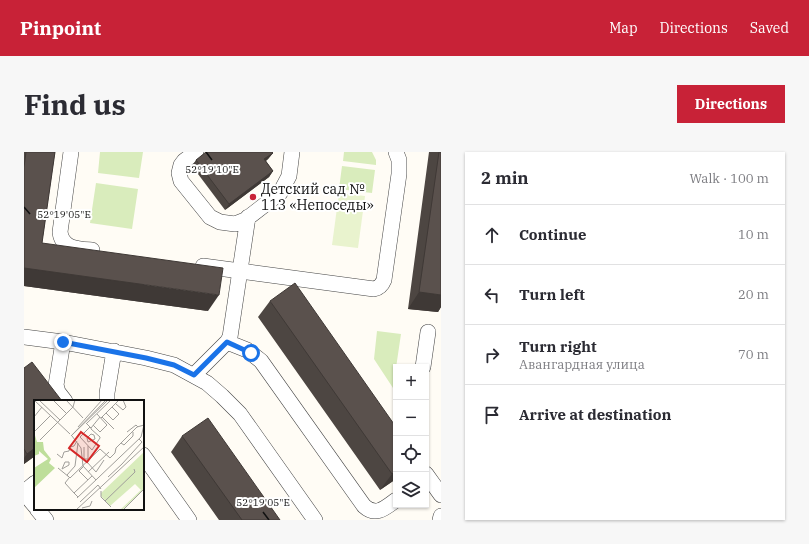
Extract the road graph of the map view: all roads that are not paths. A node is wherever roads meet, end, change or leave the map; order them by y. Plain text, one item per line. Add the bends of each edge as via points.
1 (71, 152) edge
2 (196, 152) edge
3 (292, 152) edge
4 (396, 152) edge
5 (248, 217) junction
6 (102, 252) edge
7 (187, 264) edge
8 (240, 271) junction
9 (288, 278) junction
10 (297, 290) edge
11 (428, 332) dead end
12 (24, 337) edge
13 (63, 342) junction
14 (227, 342) junction
15 (114, 351) junction
16 (423, 364) edge
17 (194, 375) junction
18 (64, 400) edge
19 (107, 400) edge
20 (144, 456) edge
21 (429, 480) edge
22 (34, 484) edge
23 (24, 492) edge
24 (441, 495) edge
25 (393, 502) edge
26 (34, 505) edge
27 (38, 510) edge
28 (441, 516) edge
29 (46, 520) edge
30 (189, 520) edge
31 (315, 520) edge
32 (440, 520) edge

1 - 6 street via 61,237 66,245 72,248
2 - 5 street via 184,161 179,173 181,181 205,213 215,220 235,224
3 - 5 street via 289,176 283,188 276,197
4 - 9 street via 399,174 382,284 374,289
5 - 8 street
7 - 8 street
8 - 9 street
8 - 14 street via 231,332
9 - 10 street
11 - 16 street
12 - 13 street
13 - 15 street
13 - 18 street via 56,385
14 - 17 street
14 - 25 street via 247,350 261,361 367,510 381,511
15 - 17 street via 174,365
15 - 19 street
17 - 31 street via 207,383 240,414
20 - 30 street
21 - 24 street
22 - 23 street
23 - 26 street
27 - 29 street
28 - 32 street

